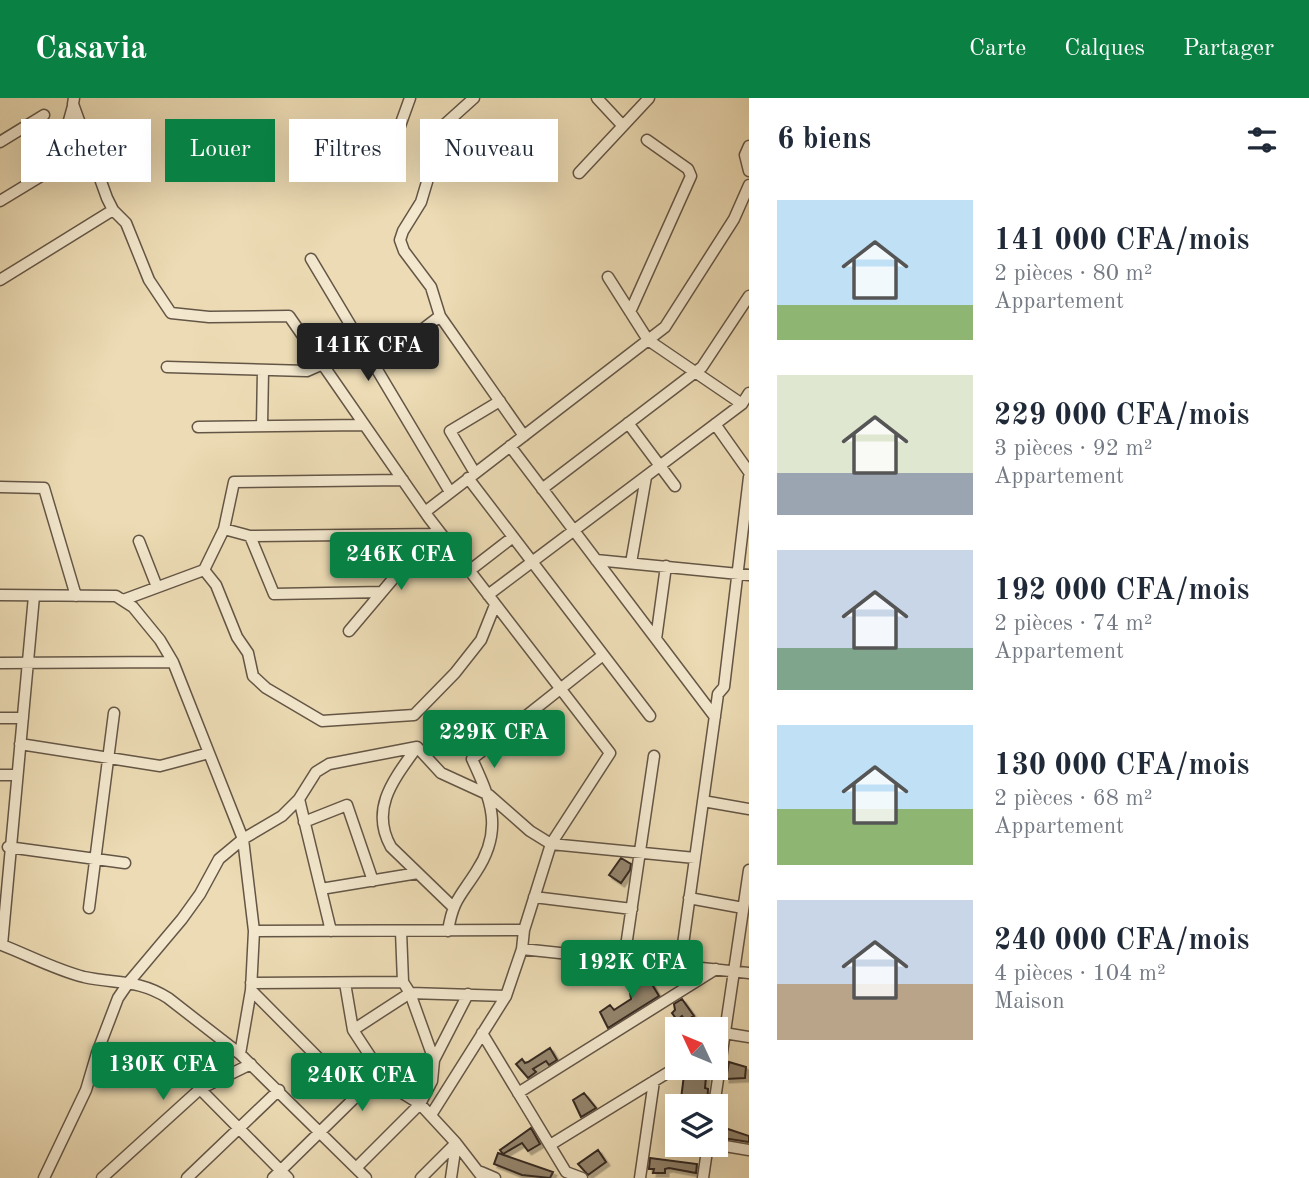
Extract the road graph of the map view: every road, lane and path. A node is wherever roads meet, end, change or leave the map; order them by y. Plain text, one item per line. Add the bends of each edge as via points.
1 (410, 98) edge
2 (466, 98) edge
3 (474, 98) edge
4 (597, 98) edge
5 (649, 98) edge
6 (74, 100) edge
7 (461, 110) junction
8 (44, 115) dead end
9 (402, 119) edge
10 (623, 126) junction
11 (2, 136) edge
12 (647, 139) dead end
13 (749, 146) edge
14 (749, 171) edge
15 (579, 173) dead end
16 (749, 185) edge
17 (0, 201) edge
18 (113, 211) junction
19 (311, 259) dead end
20 (608, 277) dead end
21 (0, 280) edge
22 (749, 296) edge
23 (630, 312) junction
24 (440, 316) junction
25 (648, 340) junction
26 (323, 365) junction
27 (375, 366) junction
28 (167, 367) dead end
29 (263, 370) junction
30 (695, 372) junction
31 (749, 393) edge
32 (500, 401) junction
33 (742, 404) junction
34 (628, 423) junction
35 (364, 425) junction
36 (715, 425) junction
37 (262, 426) junction
38 (198, 427) dead end
39 (524, 436) junction
40 (510, 446) junction
41 (660, 466) junction
42 (749, 472) edge
43 (472, 476) junction
44 (646, 477) junction
45 (749, 477) edge
46 (403, 480) junction
47 (675, 486) dead end
48 (0, 487) edge
49 (542, 489) junction
50 (450, 492) junction
51 (425, 512) junction
52 (224, 529) junction
53 (574, 531) junction
54 (436, 534) junction
55 (250, 536) junction
56 (513, 537) junction
57 (139, 541) dead end
58 (596, 560) junction
59 (533, 562) junction
60 (631, 563) junction
61 (666, 566) junction
62 (204, 570) junction
63 (469, 571) junction
64 (743, 574) edge
65 (157, 587) junction
66 (382, 592) junction
67 (0, 595) edge
68 (34, 596) junction
69 (76, 596) junction
70 (488, 596) junction
71 (122, 600) junction
72 (495, 605) junction
73 (349, 631) dead end
74 (656, 639) junction
75 (603, 655) junction
76 (173, 662) junction
77 (0, 663) edge
78 (28, 663) junction
79 (560, 689) junction
80 (114, 713) dead end
81 (650, 716) dead end
82 (715, 717) junction
83 (0, 718) edge
84 (23, 718) junction
85 (20, 744) junction
86 (417, 747) junction
87 (209, 753) junction
88 (654, 756) dead end
89 (108, 758) junction
90 (0, 775) edge
91 (17, 775) junction
92 (489, 795) junction
93 (299, 799) junction
94 (703, 801) junction
95 (749, 809) edge
96 (304, 822) junction
97 (0, 829) edge
98 (12, 829) junction
99 (243, 839) junction
100 (551, 844) junction
101 (9, 847) junction
102 (640, 853) junction
103 (695, 858) junction
104 (95, 859) junction
105 (125, 863) dead end
106 (749, 870) edge
107 (418, 873) junction
108 (373, 881) junction
109 (4, 885) edge
110 (321, 889) junction
111 (534, 897) junction
112 (689, 898) junction
113 (452, 906) junction
114 (89, 908) dead end
115 (632, 909) junction
116 (745, 911) edge
117 (524, 930) junction
118 (254, 931) junction
119 (331, 931) junction
120 (401, 931) junction
121 (448, 931) junction
122 (1, 942) edge
123 (522, 949) junction
124 (624, 960) junction
125 (680, 965) junction
126 (716, 969) junction
127 (734, 971) junction
128 (749, 974) edge
129 (129, 982) junction
130 (403, 982) junction
131 (345, 983) junction
132 (251, 986) junction
133 (410, 993) junction
134 (468, 995) junction
135 (506, 996) junction
136 (725, 1017) edge
137 (353, 1030) junction
138 (482, 1033) junction
139 (749, 1037) edge
140 (728, 1038) edge
141 (240, 1054) junction
142 (434, 1060) junction
143 (251, 1064) junction
144 (380, 1072) junction
145 (665, 1074) edge
146 (654, 1081) junction
147 (200, 1089) junction
148 (279, 1090) junction
149 (518, 1093) junction
150 (356, 1096) junction
151 (420, 1104) junction
152 (430, 1115) junction
153 (240, 1129) junction
154 (321, 1133) junction
155 (457, 1143) junction
156 (550, 1145) junction
157 (728, 1147) edge
158 (749, 1150) edge
159 (707, 1157) edge
160 (356, 1168) junction
161 (281, 1175) edge
162 (482, 1175) edge
163 (565, 1175) edge
164 (44, 1178) edge
165 (102, 1178) edge
166 (187, 1178) edge
167 (366, 1178) edge
168 (421, 1178) edge
169 (451, 1178) edge
170 (495, 1178) edge
171 (582, 1178) edge
172 (640, 1178) edge
173 (703, 1178) edge

1 - 9 street
2 - 7 street
3 - 7 street
4 - 10 street
5 - 10 street
6 - 17 street via 56,167
6 - 18 street
7 - 24 street via 444,125 421,202 400,240 431,287
8 - 11 street
10 - 15 street
12 - 23 street via 691,176
13 - 14 street via 745,155
16 - 25 street via 734,219 665,327
18 - 21 street
18 - 26 street via 126,223 149,280 171,313 289,316
19 - 27 street
20 - 23 street
22 - 30 street
23 - 25 street
24 - 27 street
24 - 32 street
25 - 30 street
25 - 39 street
26 - 29 street via 307,371
26 - 35 street
27 - 50 street
28 - 29 street
29 - 37 street
30 - 33 street
30 - 34 street
31 - 33 street
32 - 39 street
32 - 43 street via 450,431
33 - 36 street
34 - 41 street
34 - 49 street
35 - 37 street
35 - 46 street
36 - 41 street
36 - 42 street
37 - 38 street
39 - 40 street
40 - 43 street
40 - 49 street
41 - 44 street
41 - 47 street
43 - 50 street
43 - 56 street
44 - 53 street
44 - 60 street
45 - 64 street
46 - 51 street
46 - 52 street via 234,482
48 - 69 street via 44,488
49 - 53 street
50 - 51 street
51 - 54 street
52 - 55 street
52 - 62 street
53 - 58 street
53 - 59 street
54 - 55 street
54 - 63 street
54 - 66 street
55 - 66 street via 274,594
56 - 59 street
56 - 63 street
57 - 65 street
58 - 60 street
58 - 74 street
59 - 70 street
59 - 75 street
60 - 61 street
61 - 64 street
61 - 74 street
62 - 65 street
62 - 72 street via 216,585 248,653 253,676 322,721 414,715 481,640
63 - 70 street
64 - 82 street
65 - 71 street
66 - 73 street
67 - 68 street
68 - 69 street
68 - 78 street
69 - 71 street
70 - 72 street
71 - 76 street via 133,607
72 - 79 street
74 - 82 street
75 - 79 street
75 - 81 street
76 - 78 street
76 - 87 street
77 - 78 street
78 - 84 street
79 - 92 street via 472,759
79 - 100 street via 610,753
80 - 89 street
82 - 94 street
83 - 84 street
84 - 85 street
85 - 89 street
85 - 91 street
86 - 92 street via 441,773
86 - 93 street via 329,764 316,772
86 - 107 street via 391,784 382,816 391,847
87 - 89 street via 160,766
87 - 99 street
88 - 102 street
89 - 104 street
90 - 91 street
91 - 98 street
92 - 100 street
92 - 113 street via 489,849
93 - 96 street
93 - 99 street via 282,816
94 - 95 street
94 - 103 street
96 - 108 street via 347,805
96 - 110 street
97 - 98 street
98 - 101 street
99 - 118 street
99 - 129 street via 219,859 183,919
100 - 102 street
100 - 111 street
101 - 104 street
101 - 109 street
102 - 103 street
102 - 115 street
103 - 112 street
104 - 105 street
104 - 114 street
106 - 116 street
107 - 108 street
107 - 113 street
108 - 110 street
109 - 122 street
110 - 119 street
111 - 115 street
111 - 117 street
112 - 116 street
112 - 125 street
113 - 121 street
115 - 124 street
116 - 127 street
117 - 121 street
117 - 123 street
118 - 119 street
118 - 132 street
119 - 120 street
120 - 121 street
120 - 130 street
122 - 129 street via 82,976
123 - 124 street
123 - 135 street
124 - 125 street
125 - 126 street
126 - 127 street
126 - 149 street
127 - 128 street
127 - 136 street
129 - 141 street via 168,998
129 - 164 street via 114,1008 86,1090
130 - 131 street
130 - 133 street
131 - 132 street
131 - 137 street
132 - 141 street
132 - 150 street
133 - 134 street
133 - 137 street
133 - 142 street
134 - 135 street
134 - 142 street
135 - 138 street
137 - 144 street
138 - 149 street
138 - 152 street
139 - 140 street
141 - 143 street
142 - 151 street via 432,1081
143 - 147 street
143 - 148 street
144 - 150 street
144 - 151 street via 389,1084
145 - 146 street
146 - 156 street
146 - 172 street
147 - 153 street
147 - 165 street
148 - 153 street
148 - 154 street
149 - 156 street
150 - 154 street
151 - 152 street
151 - 160 street
152 - 155 street
153 - 161 street
153 - 166 street
154 - 160 street
154 - 161 street
155 - 162 street
155 - 168 street
155 - 169 street
156 - 163 street
157 - 158 street
159 - 173 street
160 - 167 street
162 - 170 street
163 - 171 street

